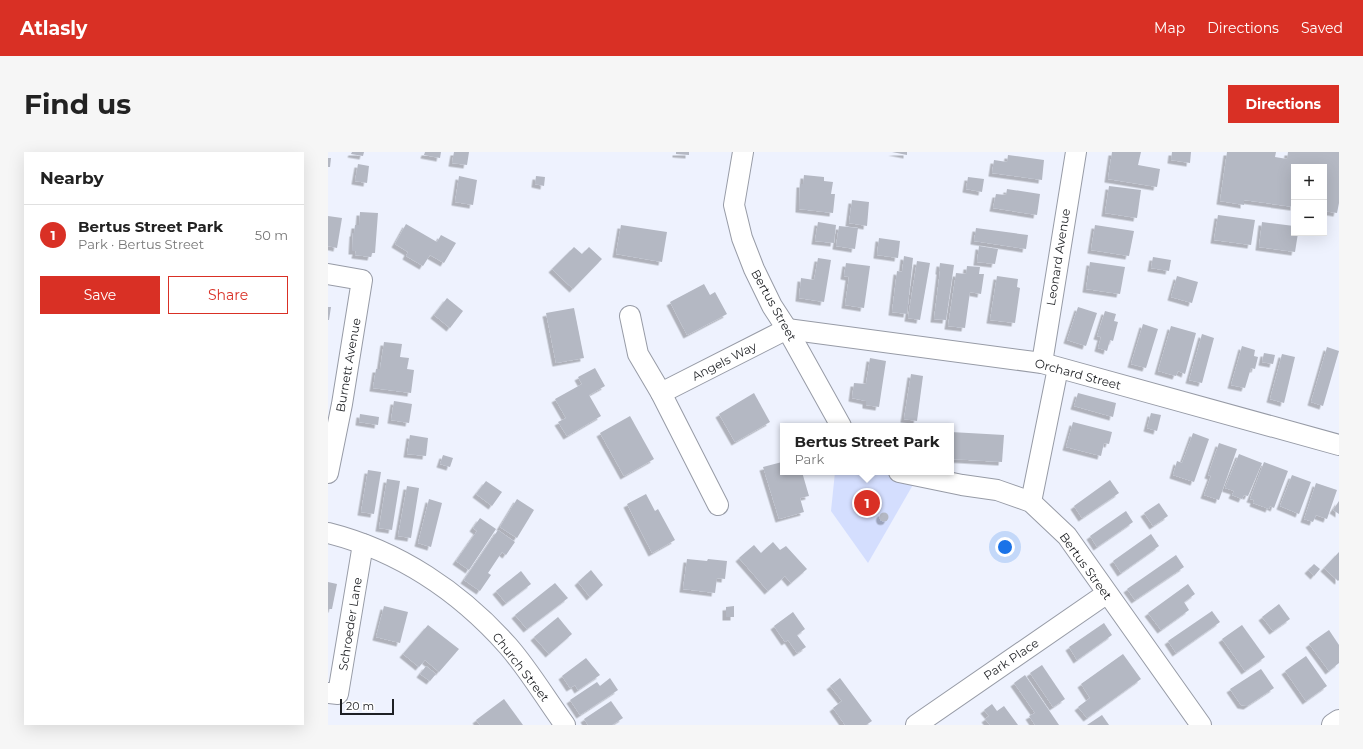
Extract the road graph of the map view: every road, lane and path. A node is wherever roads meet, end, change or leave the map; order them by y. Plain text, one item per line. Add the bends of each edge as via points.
1 (743, 152) edge
2 (1076, 152) edge
3 (328, 274) edge
4 (630, 316) dead end
5 (787, 328) junction
6 (1050, 366) junction
7 (662, 393) junction
8 (839, 423) edge
9 (1339, 445) edge
10 (328, 473) edge
11 (914, 475) edge
12 (1031, 502) junction
13 (718, 505) dead end
14 (328, 533) edge
15 (363, 544) junction
16 (1106, 594) junction
17 (328, 693) edge
18 (1339, 721) edge
19 (565, 725) edge
20 (916, 725) edge
21 (1201, 725) edge
22 (1333, 725) edge

1 - 5 street, Bertus Street via 734,205 742,238 772,306
2 - 6 street, Leonard Avenue
3 - 10 street, Burnett Avenue via 362,280
4 - 7 street via 638,354
5 - 6 street, Orchard Street
5 - 7 street, Angels Way
5 - 8 street, Bertus Street
6 - 9 street, Orchard Street
6 - 12 street, Leonard Avenue
7 - 13 street
11 - 12 street, Bertus Street via 997,490
12 - 16 street, Bertus Street via 1067,536
14 - 15 street, Church Street
15 - 17 street, Schroeder Lane via 338,694
15 - 19 street, Church Street via 415,569 449,591 481,617 509,648
16 - 20 street, Park Place
16 - 21 street, Bertus Street
18 - 22 main road

